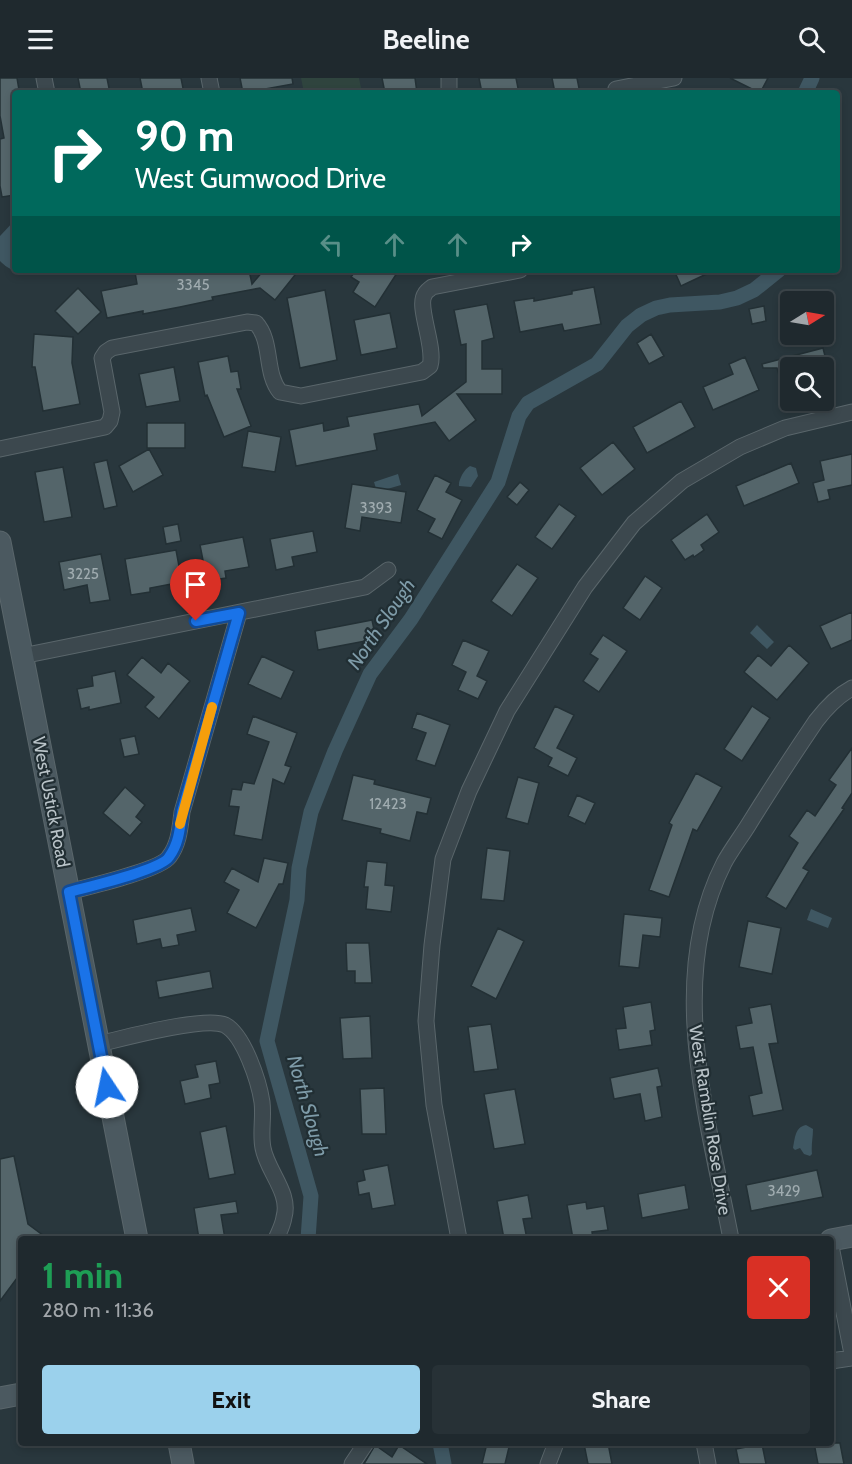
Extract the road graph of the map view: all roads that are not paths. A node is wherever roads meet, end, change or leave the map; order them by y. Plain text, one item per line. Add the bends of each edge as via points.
1 (674, 78) edge
2 (616, 87) edge
3 (505, 273) edge
4 (852, 412) edge
5 (0, 448) edge
6 (0, 542) edge
7 (388, 570) dead end
8 (239, 613) junction
9 (22, 656) junction
10 (852, 688) edge
11 (69, 892) junction
12 (99, 1044) junction
13 (136, 1236) edge
14 (277, 1236) edge
15 (458, 1236) edge
16 (730, 1236) edge
17 (852, 1236) edge
18 (834, 1239) edge
19 (834, 1262) edge
20 (852, 1356) edge
21 (834, 1360) edge
22 (18, 1395) edge
23 (0, 1398) edge
24 (180, 1446) edge
25 (364, 1446) edge
26 (555, 1446) edge
27 (705, 1446) edge
28 (183, 1464) edge
29 (352, 1464) edge
30 (548, 1464) edge
31 (708, 1464) edge

1 - 2 street
3 - 5 street via 432,288 425,293 423,309 433,358 422,372 302,396 288,395 280,392 272,379 262,330 256,323 247,322 112,348 102,358 112,412 105,427
4 - 15 street via 785,428 740,447 682,481 634,523 585,587 502,721 443,859 432,945 426,1021 434,1106
6 - 9 main road, West Ustick Road
7 - 8 street via 365,587
8 - 9 street
8 - 11 street via 182,812 177,843 168,860 151,870
9 - 11 main road, West Ustick Road
10 - 16 street, West Ramblin Rose Drive via 829,705 816,721 724,863 707,907 695,968 693,1017 698,1066
11 - 12 main road, West Ustick Road
12 - 13 main road, West Ustick Road
12 - 14 street via 205,1022 225,1025 240,1038 262,1103 263,1148 282,1191 285,1215
17 - 18 main road
19 - 20 street
20 - 21 street
22 - 23 main road
24 - 28 main road
25 - 29 street
26 - 30 street
27 - 31 street

